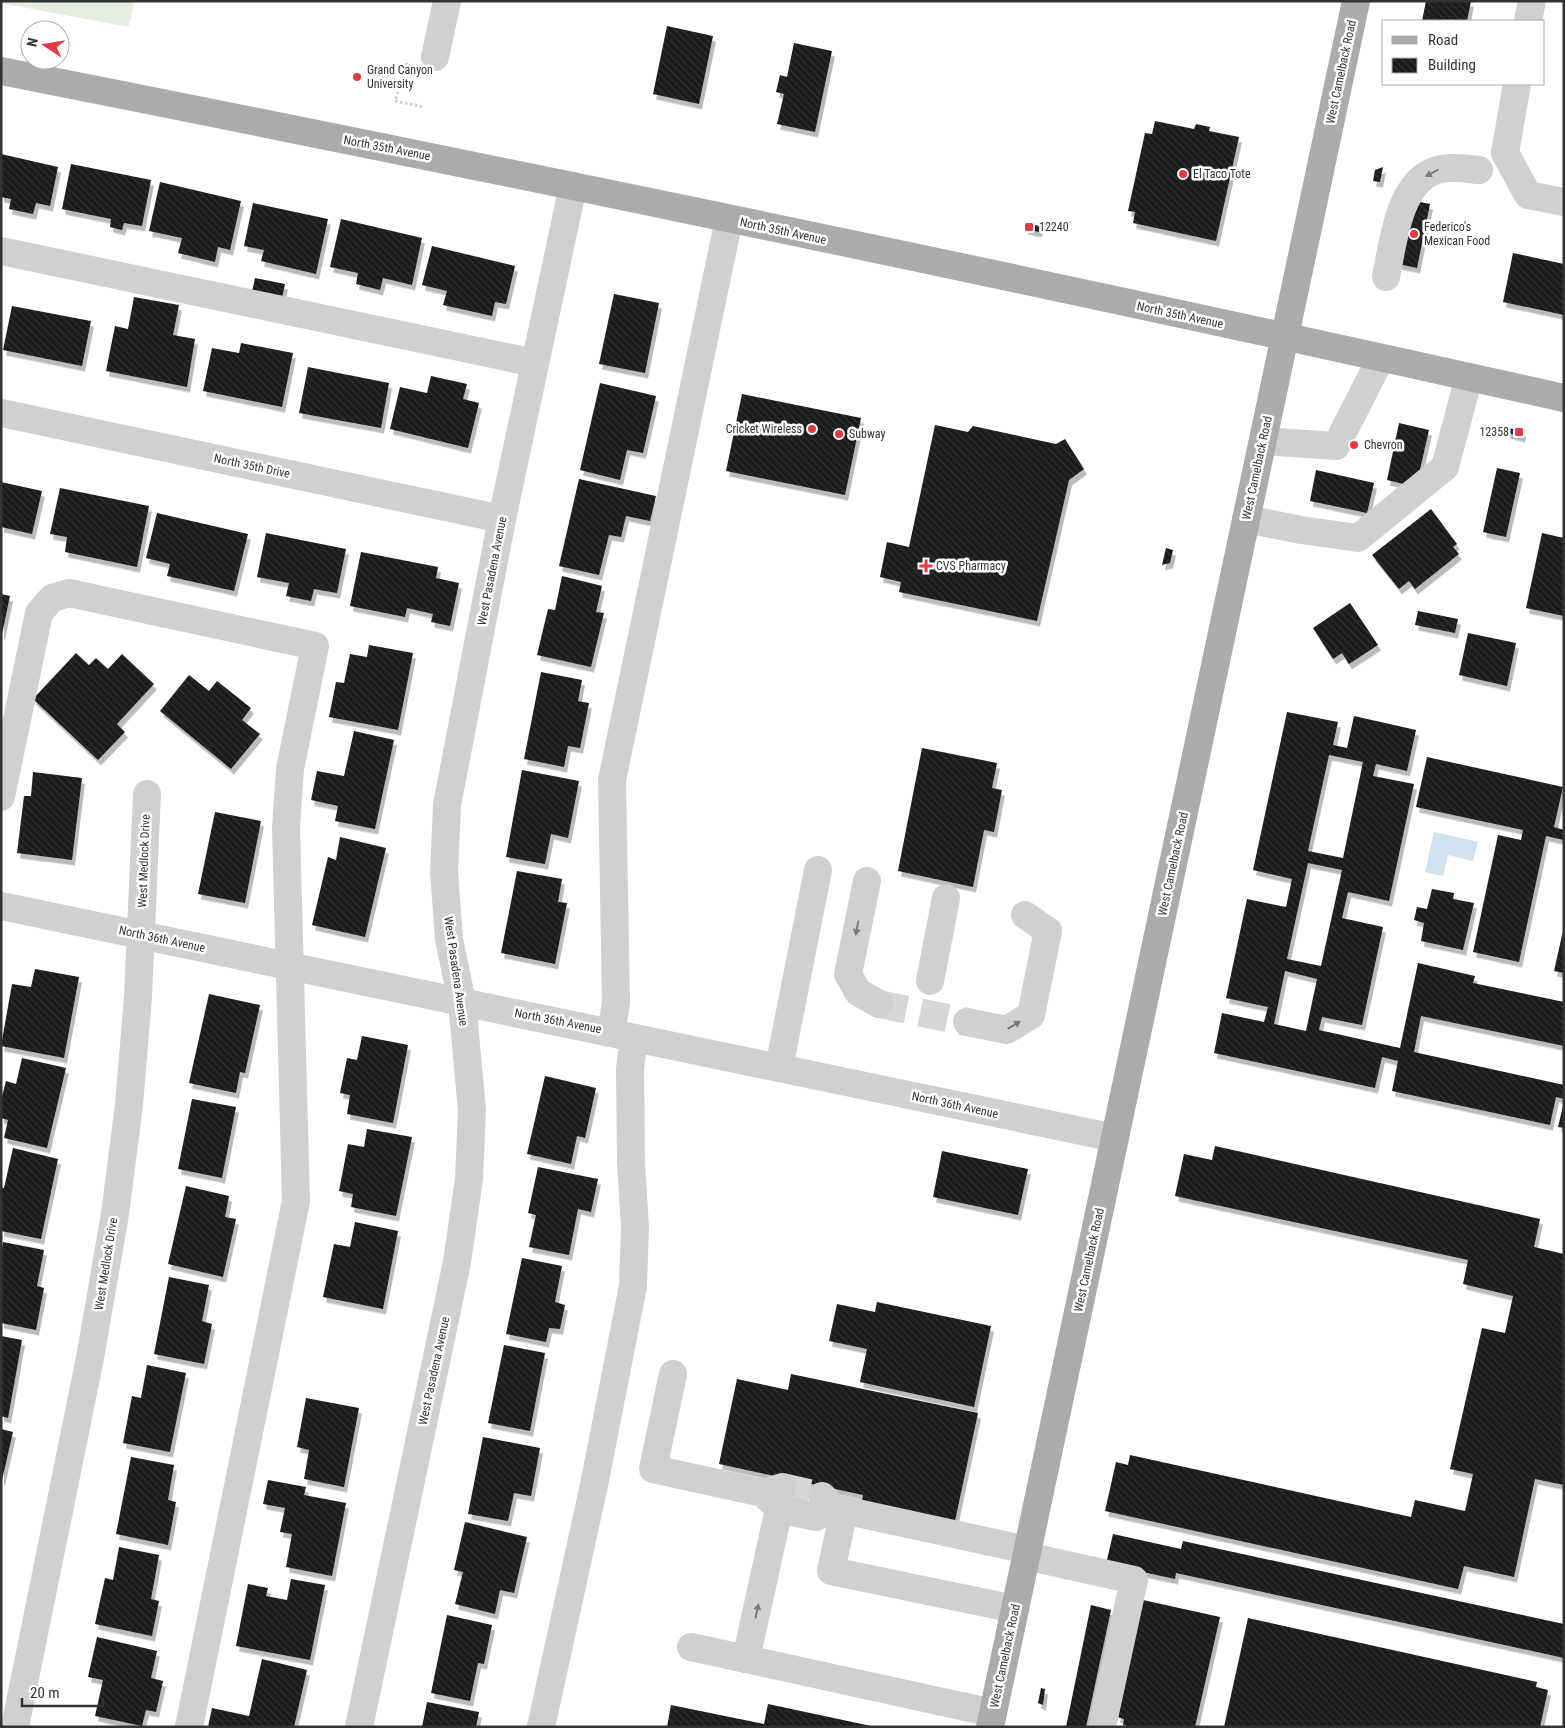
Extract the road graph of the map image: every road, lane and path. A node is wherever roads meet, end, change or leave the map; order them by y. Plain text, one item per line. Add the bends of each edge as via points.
1 (447, 1) edge
2 (1356, 1) edge
3 (1532, 1) edge
4 (1528, 20) edge
5 (435, 57) dead end
6 (1, 71) edge
7 (1517, 85) edge
8 (1479, 170) dead end
9 (573, 186) junction
10 (1564, 202) edge
11 (729, 220) junction
12 (1, 251) edge
13 (1386, 277) dead end
14 (1285, 337) junction
15 (1381, 358) junction
16 (535, 364) junction
17 (1469, 377) junction
18 (1564, 398) edge
19 (1, 413) edge
20 (1262, 441) junction
21 (1246, 518) junction
22 (502, 519) junction
23 (146, 794) dead end
24 (1, 797) edge
25 (818, 870) dead end
26 (866, 881) dead end
27 (946, 898) dead end
28 (1, 906) edge
29 (1025, 915) dead end
30 (142, 935) junction
31 (290, 966) junction
32 (930, 981) dead end
33 (462, 1002) junction
34 (878, 1004) tunnel mouth
35 (967, 1022) tunnel mouth
36 (623, 1035) junction
37 (779, 1068) junction
38 (1115, 1138) junction
39 (673, 1374) dead end
40 (775, 1497) junction
41 (833, 1505) junction
42 (1027, 1553) junction
43 (1015, 1609) junction
44 (691, 1646) dead end
45 (746, 1659) junction
46 (991, 1720) edge
47 (15, 1727) edge
48 (189, 1727) edge
49 (359, 1727) edge
50 (540, 1727) edge
51 (1102, 1727) edge

1 - 5 street
2 - 14 main road, West Camelback Road
3 - 4 street
6 - 9 main road, North 35th Avenue
7 - 10 street via 1505,153 1528,195
8 -> 13 street via 1438,169 1411,190 1401,209
9 - 11 main road, North 35th Avenue
9 - 16 street, West Pasadena Avenue
11 - 14 main road, North 35th Avenue
11 - 36 street via 612,780 616,1003
12 - 16 street
14 - 15 main road, North 35th Avenue
14 - 20 main road, West Camelback Road
15 - 17 main road, North 35th Avenue
15 - 20 street via 1336,446
16 - 22 street, West Pasadena Avenue
17 - 18 main road, North 35th Avenue
17 - 21 street via 1445,467 1358,538
19 - 22 street, North 35th Drive
20 - 21 main road, West Camelback Road
21 - 38 main road, West Camelback Road
22 - 33 street, West Pasadena Avenue via 447,805 444,872 449,939
23 - 30 street, West Medlock Drive
24 - 31 street via 39,613 52,598 69,593 315,646 290,769 286,828
25 - 37 street
26 -> 34 street via 848,974 858,992
27 - 32 street
28 - 30 street, North 36th Avenue
35 -> 29 street via 1007,1030 1031,1015 1048,931
30 - 31 street, North 36th Avenue
30 - 47 street, West Medlock Drive via 129,1105 113,1224 88,1368
31 - 33 street, North 36th Avenue
31 - 48 street via 296,1201
33 - 36 street, North 36th Avenue
33 - 49 street, West Pasadena Avenue via 472,1110 469,1179 457,1262
36 - 37 street, North 36th Avenue
36 - 50 street via 630,1069 635,1227 632,1286 594,1485
37 - 38 street, North 36th Avenue
38 - 42 main road, West Camelback Road
39 - 40 street via 653,1469
40 - 41 street via 816,1517
45 -> 40 street
41 - 42 street
41 - 43 street via 831,1571
42 - 43 main road, West Camelback Road
42 - 51 street via 1134,1580
43 - 46 main road, West Camelback Road
44 - 45 street
45 - 46 street

